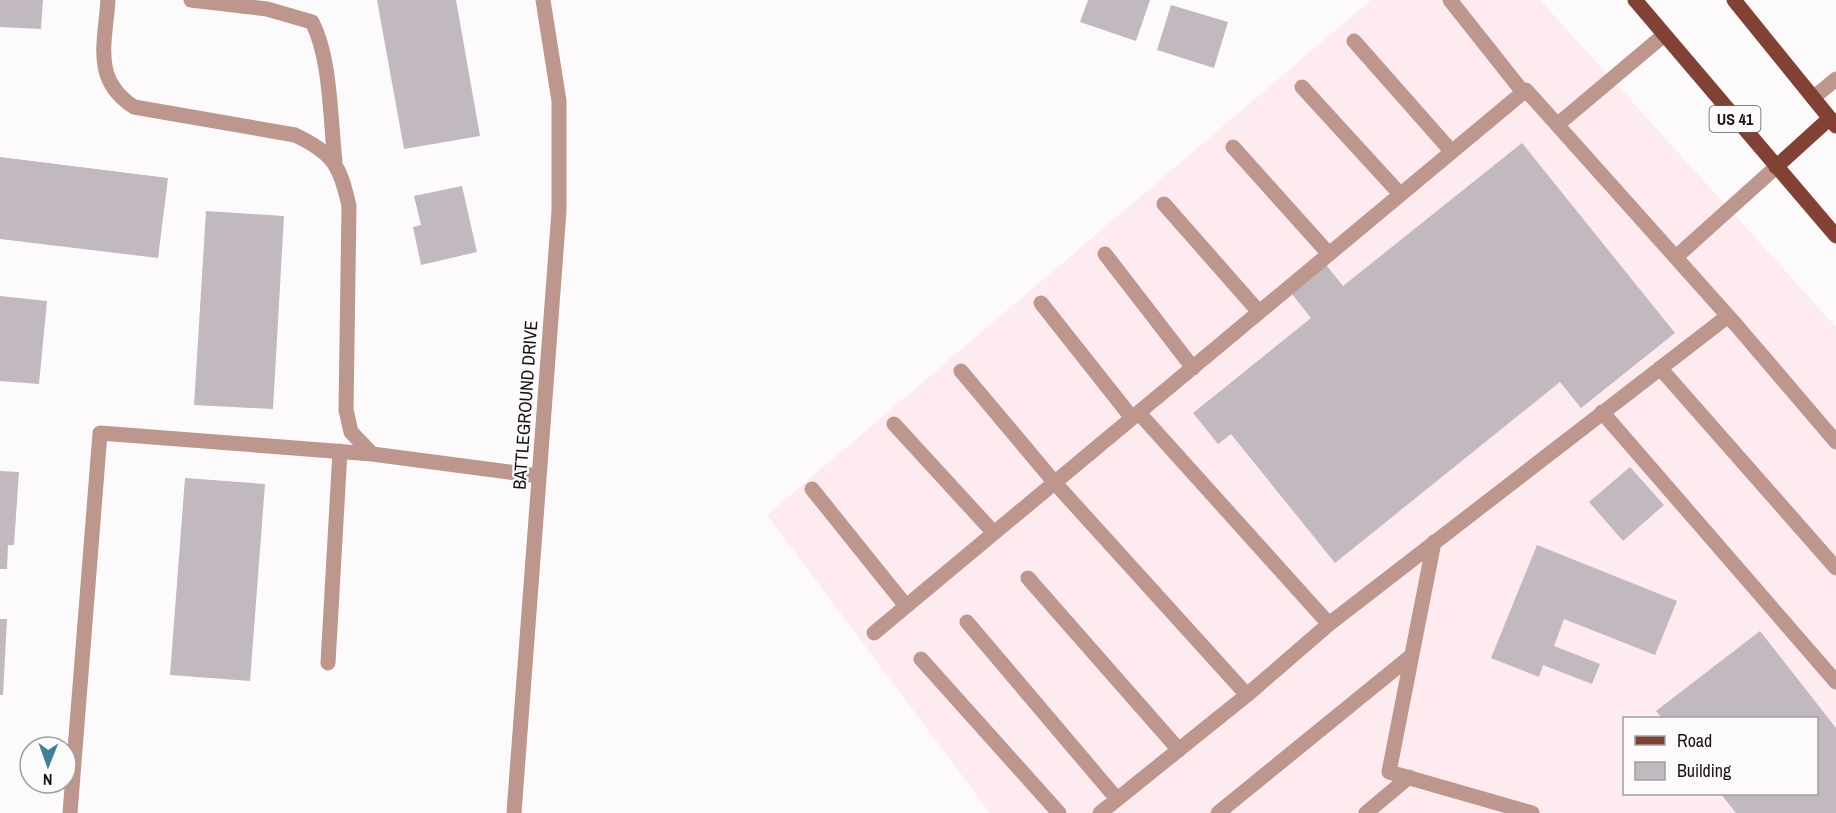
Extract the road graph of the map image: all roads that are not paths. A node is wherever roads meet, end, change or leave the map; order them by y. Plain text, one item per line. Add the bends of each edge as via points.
1 (108, 0) edge
2 (191, 0) edge
3 (543, 0) edge
4 (1450, 0) edge
5 (1635, 0) edge
6 (1734, 0) edge
7 (1664, 35) junction
8 (1354, 41) dead end
9 (1836, 79) edge
10 (1302, 87) dead end
11 (1523, 92) junction
12 (1813, 98) junction
13 (1833, 122) edge
14 (1557, 125) junction
15 (1233, 147) dead end
16 (1452, 152) junction
17 (334, 161) junction
18 (1776, 167) junction
19 (1400, 194) junction
20 (1164, 204) dead end
21 (1836, 236) edge
22 (1105, 254) dead end
23 (1329, 254) junction
24 (1676, 257) junction
25 (1041, 303) dead end
26 (1259, 312) junction
27 (1728, 316) junction
28 (1193, 368) junction
29 (1660, 368) junction
30 (961, 371) dead end
31 (1602, 412) junction
32 (1135, 416) junction
33 (894, 424) dead end
34 (1836, 441) edge
35 (340, 451) junction
36 (372, 454) junction
37 (539, 476) junction
38 (1055, 483) junction
39 (812, 489) dead end
40 (994, 533) junction
41 (1434, 542) junction
42 (1836, 568) edge
43 (1028, 578) dead end
44 (906, 606) junction
45 (967, 622) dead end
46 (1329, 624) junction
47 (874, 633) dead end
48 (1412, 656) junction
49 (921, 660) dead end
50 (328, 663) dead end
51 (1836, 682) edge
52 (1247, 695) junction
53 (1179, 750) junction
54 (1409, 777) junction
55 (1117, 799) junction
56 (70, 813) edge
57 (514, 813) edge
58 (1059, 813) edge
59 (1100, 813) edge
60 (1218, 813) edge
61 (1366, 813) edge
62 (1532, 813) edge

1 - 17 street via 103,61 108,83 118,97 134,107 295,135 319,147
2 - 17 street via 267,9 312,22 324,63
3 - 37 street, BATTLEGROUND DRIVE via 559,101 559,211
4 - 11 street
5 - 7 main road, US 41
6 - 12 main road
7 - 14 street
7 - 18 main road, US 41
8 - 16 street
9 - 12 street
10 - 19 street
11 - 14 street via 1526,90
11 - 16 street
12 - 13 main road
13 - 18 main road
14 - 24 street
15 - 23 street
16 - 19 street
17 - 36 street via 349,206 346,410 351,432
18 - 21 main road, US 41
18 - 24 street
19 - 23 street
20 - 26 street
22 - 28 street
23 - 26 street
24 - 27 street
25 - 32 street
26 - 28 street
27 - 29 street
27 - 34 street
28 - 32 street
29 - 31 street
29 - 42 street
30 - 38 street
31 - 41 street
31 - 51 street
32 - 38 street
32 - 46 street
33 - 40 street
35 - 36 street
35 - 50 street
35 - 56 street via 100,433
36 - 37 street
37 - 57 street, BATTLEGROUND DRIVE
38 - 40 street
38 - 52 street
39 - 44 street
40 - 44 street
41 - 46 street
41 - 48 street
43 - 53 street
44 - 47 street
45 - 55 street
46 - 52 street
48 - 54 street via 1389,772
48 - 60 street
49 - 58 street
52 - 53 street
53 - 55 street
54 - 61 street
54 - 62 street
55 - 59 street

